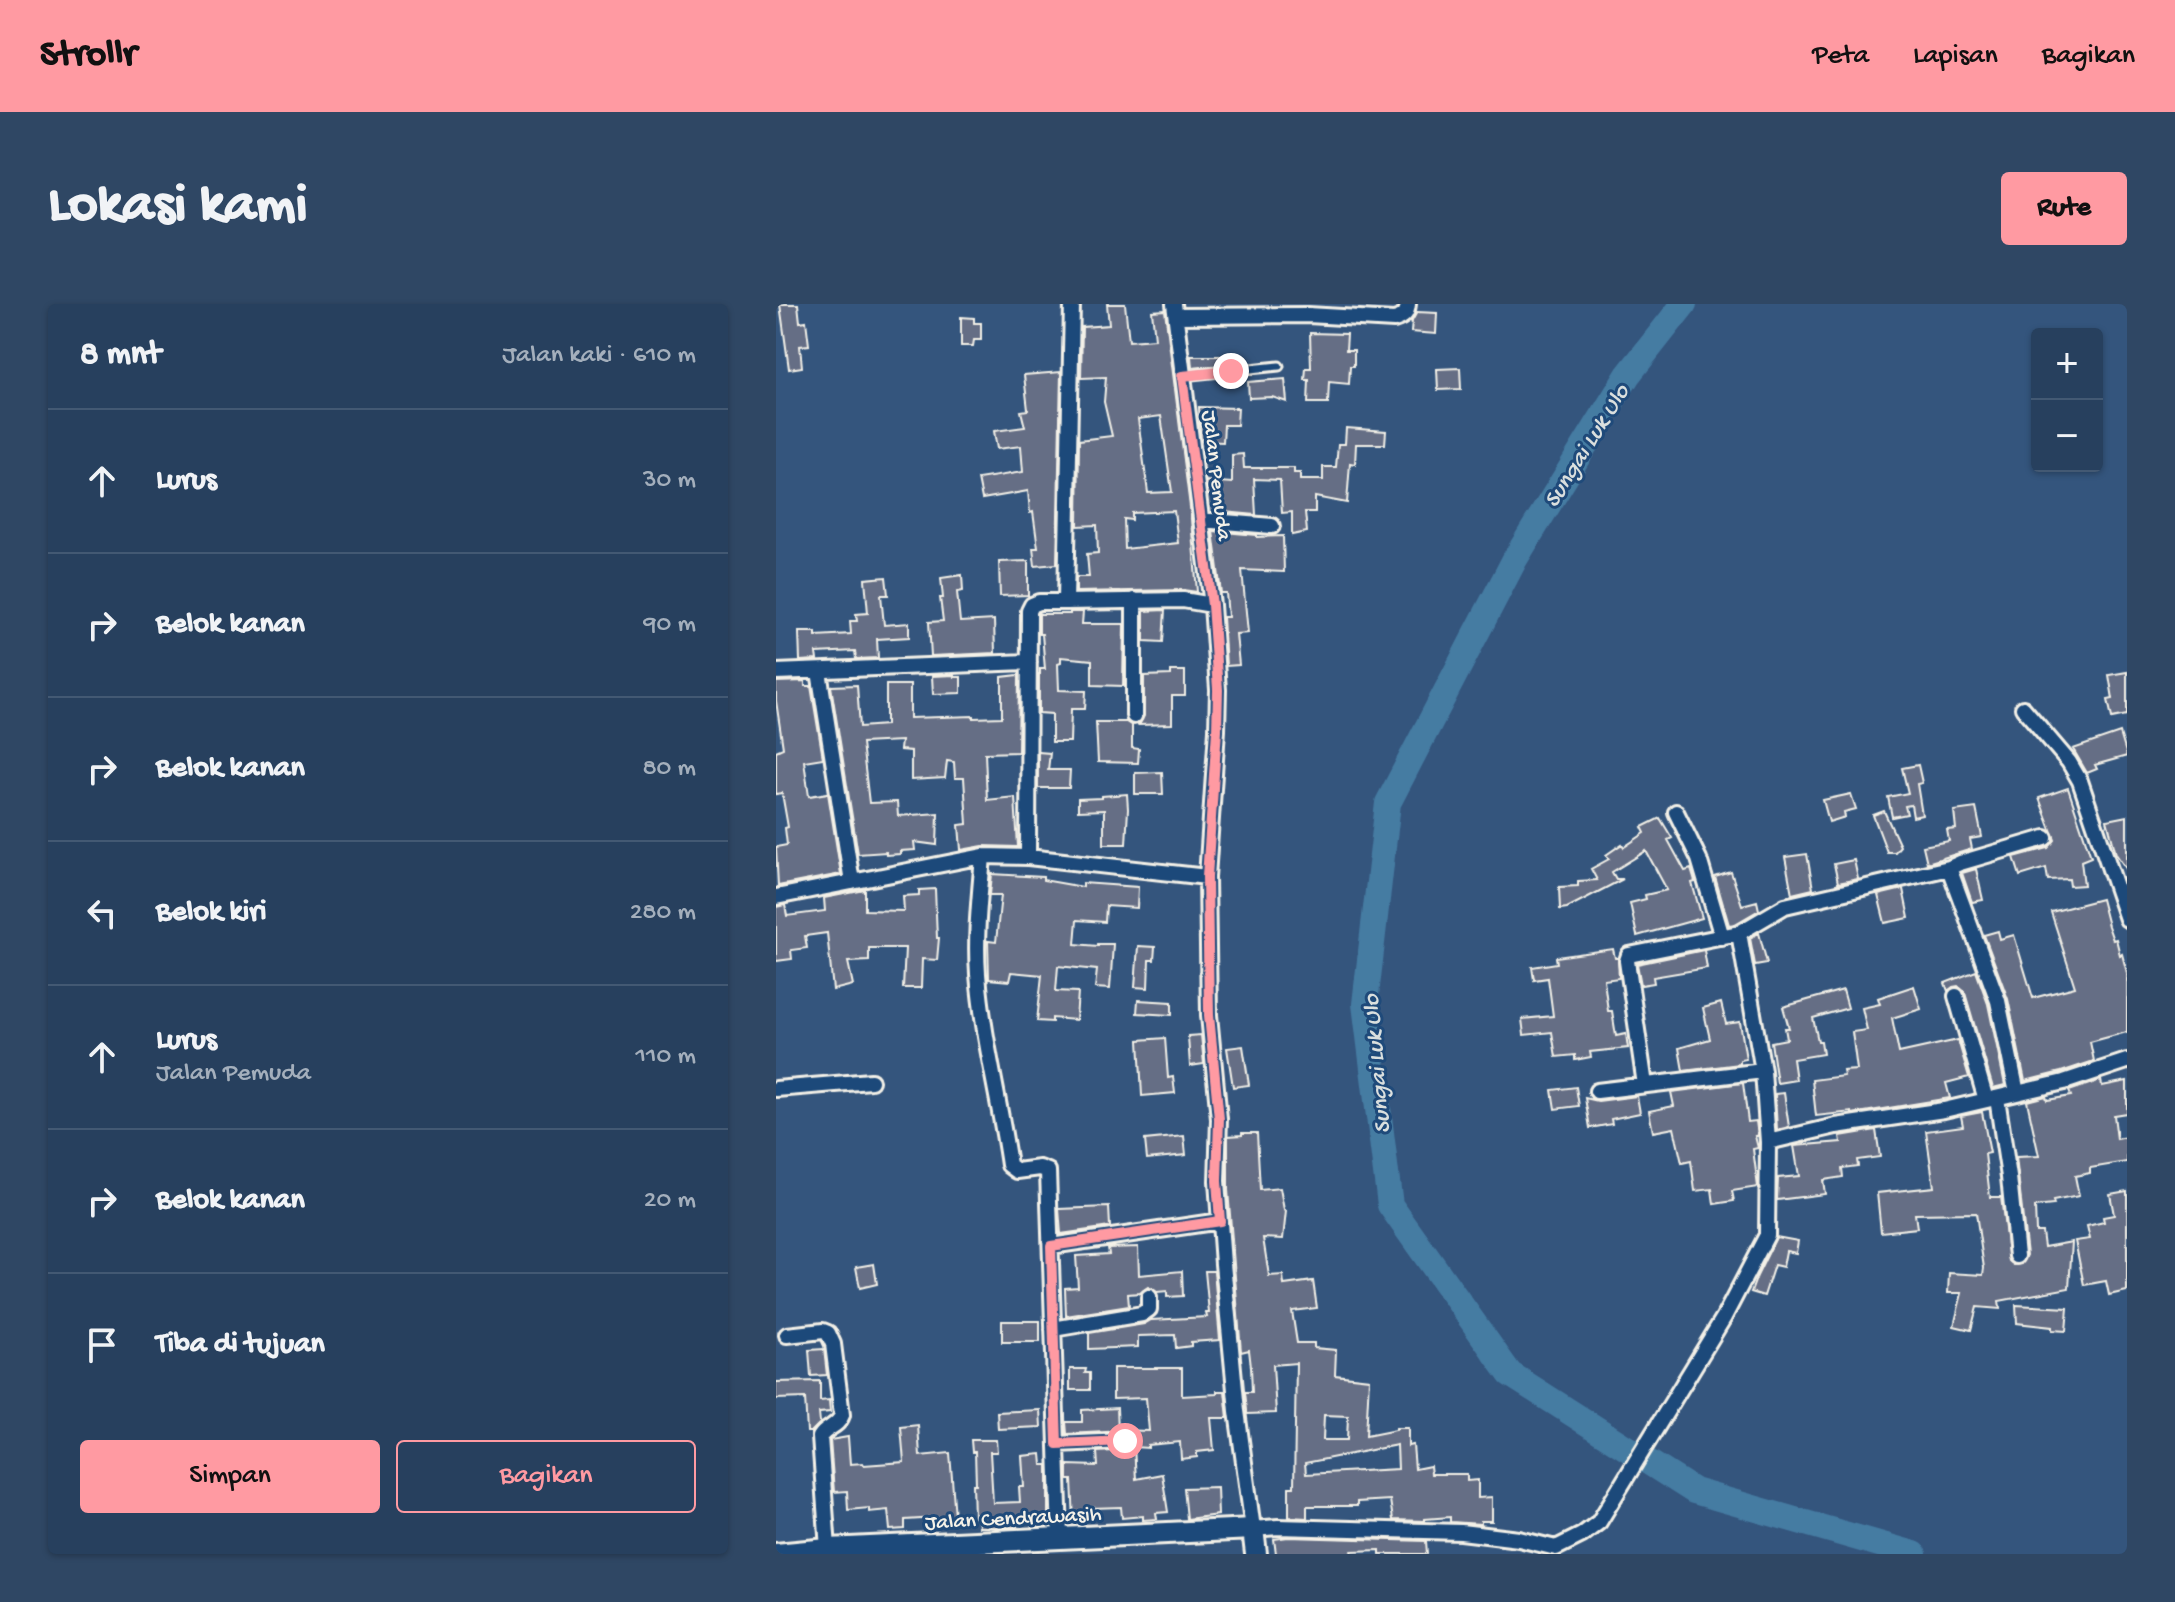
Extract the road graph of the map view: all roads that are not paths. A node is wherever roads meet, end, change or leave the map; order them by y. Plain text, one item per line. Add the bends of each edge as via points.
1 (1072, 304) edge
2 (1408, 304) edge
3 (1175, 310) edge
4 (1279, 366) dead end
5 (1182, 376) junction
6 (1201, 520) junction
7 (1272, 526) dead end
8 (1134, 600) junction
9 (1066, 602) junction
10 (1212, 605) junction
11 (1029, 662) junction
12 (819, 671) junction
13 (776, 672) edge
14 (2023, 708) dead end
15 (1134, 716) dead end
16 (1676, 812) dead end
17 (2045, 838) dead end
18 (983, 856) junction
19 (1028, 857) junction
20 (1949, 868) junction
21 (1207, 877) junction
22 (852, 882) junction
23 (2123, 890) edge
24 (776, 897) edge
25 (2127, 919) edge
26 (1739, 933) junction
27 (1722, 937) junction
28 (1956, 996) dead end
29 (2127, 1061) edge
30 (1763, 1071) junction
31 (871, 1081) dead end
32 (1645, 1085) junction
33 (776, 1089) edge
34 (1597, 1091) dead end
35 (2017, 1093) junction
36 (1992, 1099) junction
37 (1768, 1142) junction
38 (1220, 1221) junction
39 (1051, 1246) junction
40 (2017, 1256) dead end
41 (1149, 1297) dead end
42 (1053, 1329) junction
43 (787, 1335) dead end
44 (1125, 1441) dead end
45 (1057, 1444) junction
46 (1253, 1529) junction
47 (1060, 1538) junction
48 (965, 1548) edge
49 (828, 1549) junction
50 (1557, 1551) edge
51 (776, 1554) edge
52 (1256, 1554) edge

1 - 9 street
2 - 3 street via 1407,313 1394,320
3 - 5 street, Jalan Pemuda
4 - 5 lane
5 - 6 street, Jalan Pemuda
6 - 7 street
6 - 10 street, Jalan Pemuda
8 - 9 street
8 - 10 street
8 - 15 street
9 - 11 street via 1032,605
10 - 21 street, Jalan Pemuda via 1218,690
11 - 12 street
11 - 19 street
12 - 13 street
12 - 22 street
14 - 23 street via 2080,781
16 - 27 street via 1699,859
17 - 20 street
18 - 19 street
18 - 22 street
18 - 39 street via 978,972 984,1027 1009,1165 1017,1171 1048,1171
19 - 21 street
20 - 26 street via 1785,906
20 - 35 street via 1998,1001
21 - 38 street, Jalan Pemuda
22 - 24 street
23 - 25 street
26 - 27 street
26 - 30 street
27 - 32 street via 1627,958
28 - 36 street
29 - 35 street
30 - 32 street
30 - 37 street
31 - 33 street
32 - 34 street
35 - 36 street
36 - 37 street
36 - 40 street via 2009,1177
37 - 50 street via 1768,1227 1763,1244 1599,1522
38 - 39 street
38 - 46 street, Jalan Pemuda
39 - 42 street
41 - 42 street via 1149,1309 1142,1314
42 - 45 street
43 - 49 street via 823,1331 833,1344 842,1415 820,1437
44 - 45 street
45 - 47 street
46 - 47 main road, Jalan Cendrawasih
46 - 50 street via 1461,1532 1519,1539
46 - 52 main road
47 - 48 main road, Jalan Cendrawasih
48 - 49 main road, Jalan Cendrawasih
49 - 51 main road, Jalan Cendrawasih

